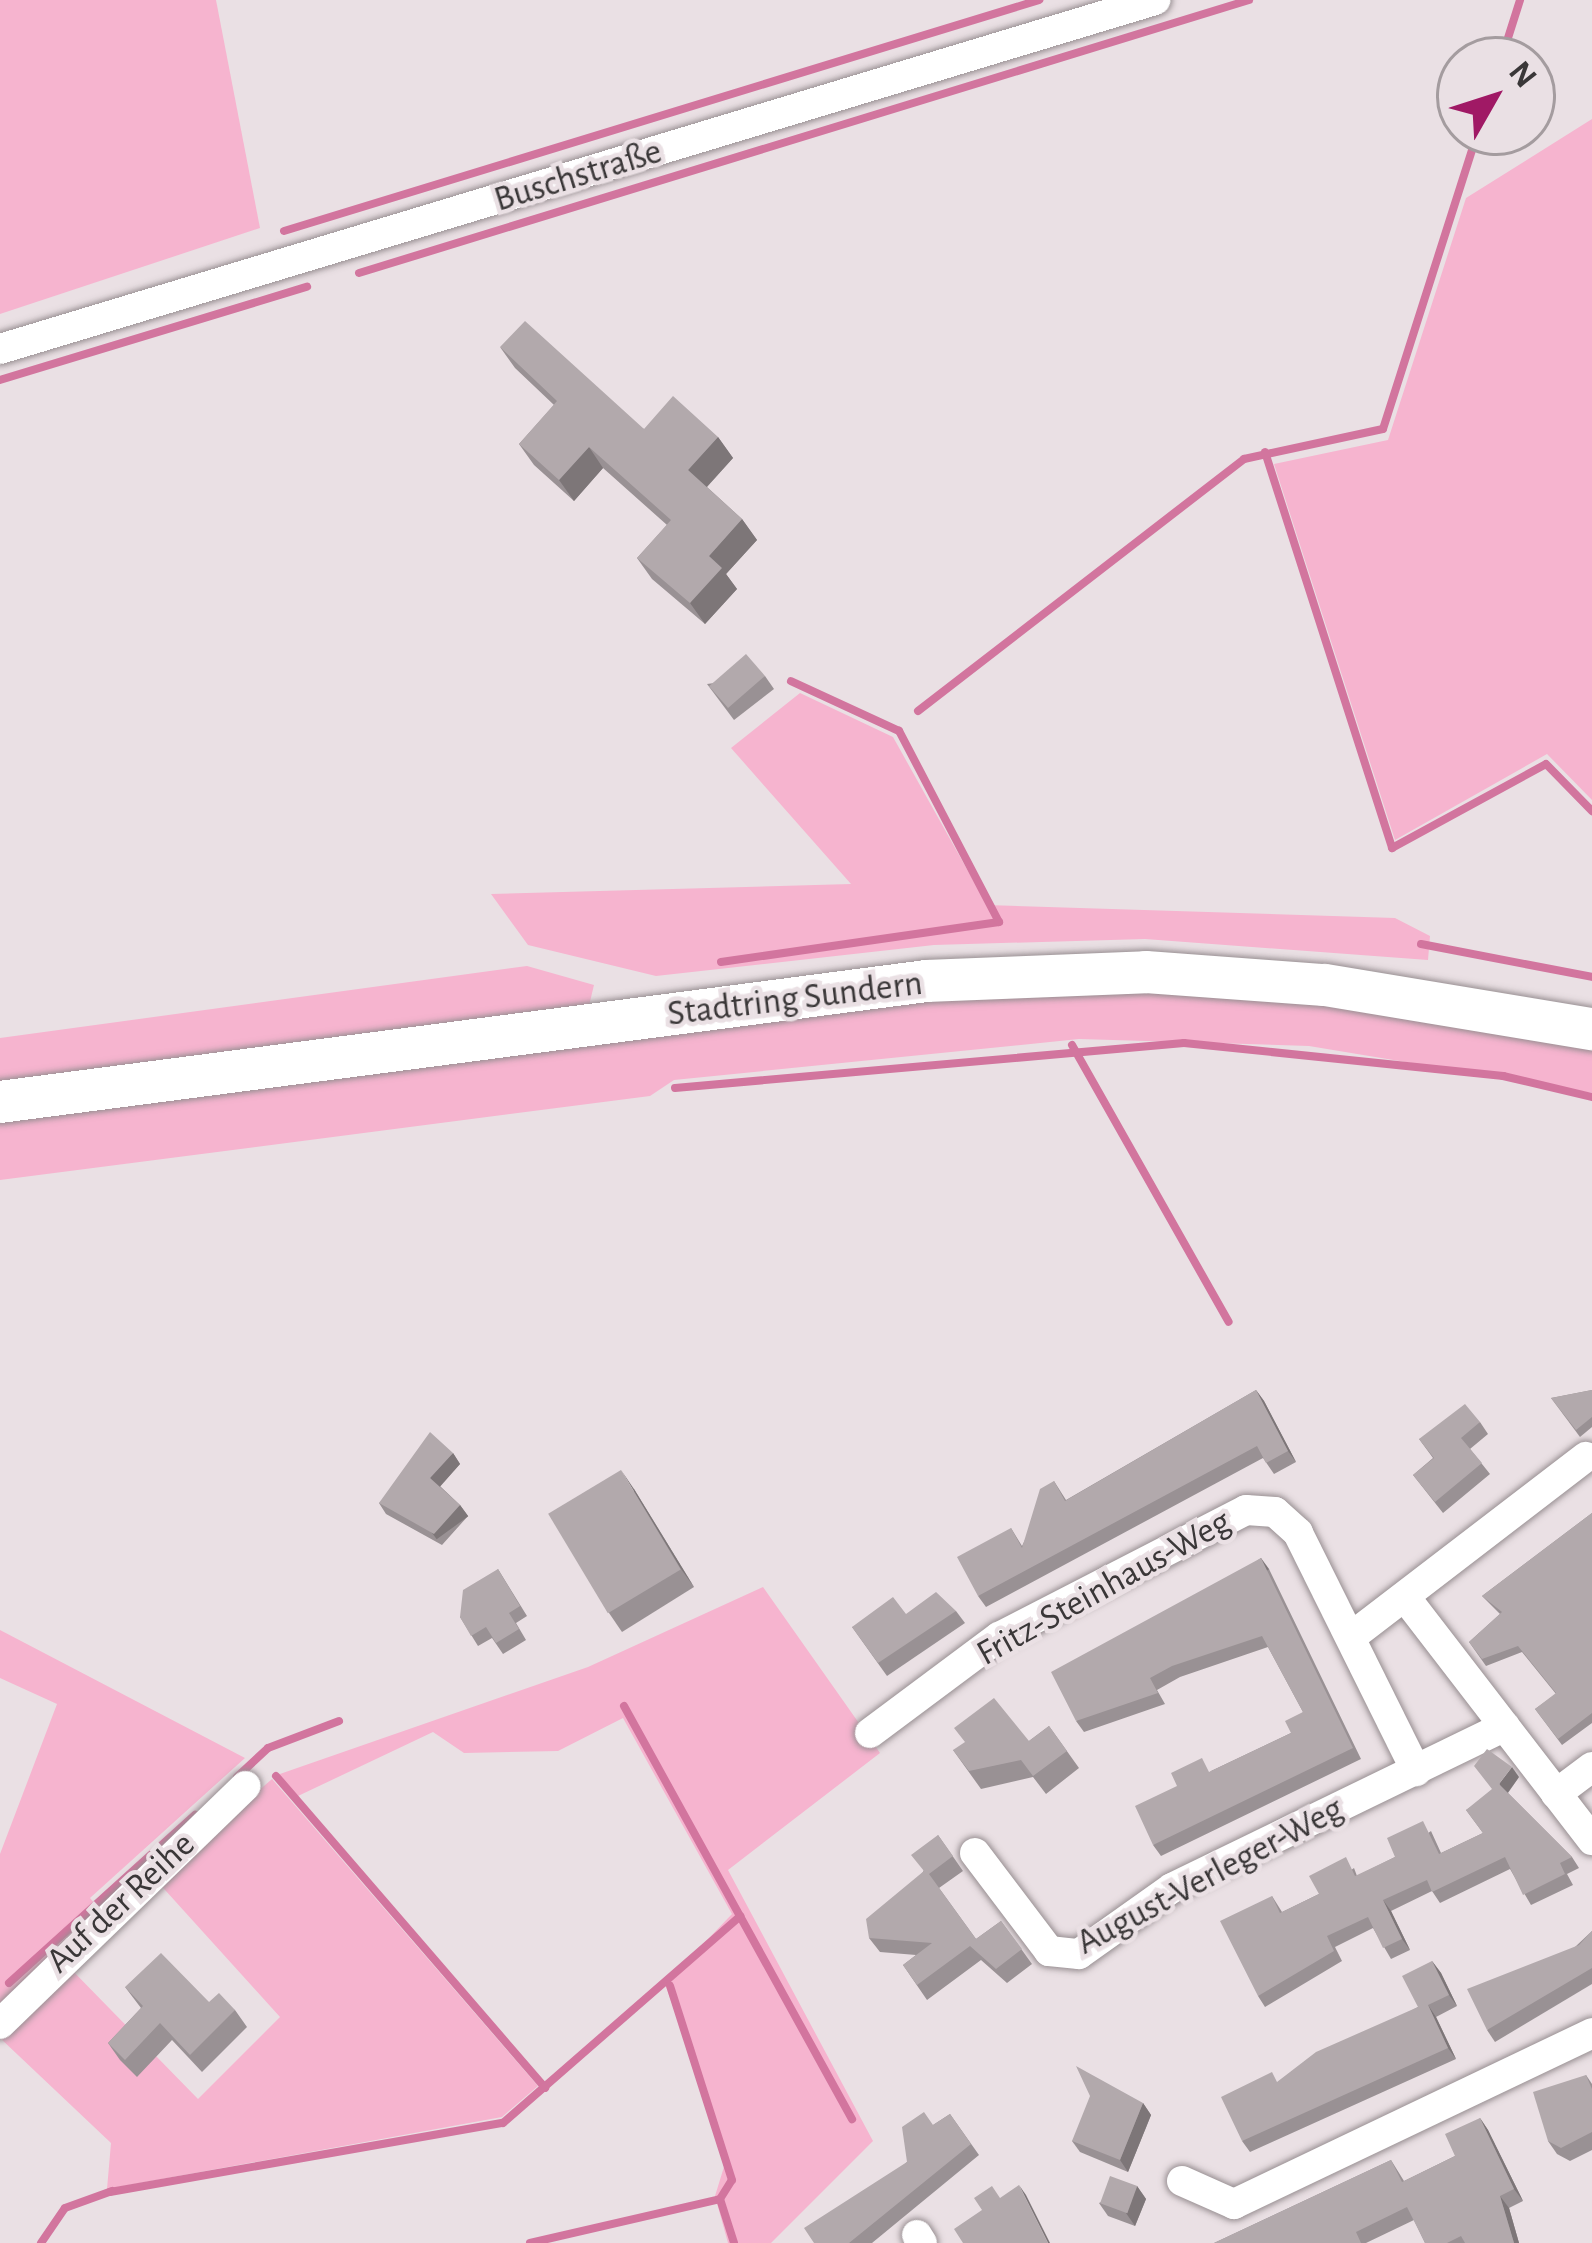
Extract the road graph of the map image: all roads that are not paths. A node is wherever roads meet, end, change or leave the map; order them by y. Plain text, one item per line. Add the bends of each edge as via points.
1 (1155, 0) edge
2 (0, 349) edge
3 (1592, 1029) edge
4 (0, 1102) edge
5 (1586, 1457) dead end
6 (1406, 1597) junction
7 (1351, 1637) junction
8 (1505, 1726) junction
9 (870, 1733) dead end
10 (1592, 1767) edge
11 (1416, 1771) junction
12 (246, 1786) dead end
13 (1556, 1794) junction
14 (1592, 1840) edge
15 (975, 1853) dead end
16 (0, 2024) edge
17 (1592, 2032) edge
18 (1182, 2181) dead end

1 - 2 street, Buschstraße
3 - 4 main road, Stadtring Sundern via 1303,983 1146,972 926,981
5 - 6 street
6 - 7 street
6 - 8 street
7 - 9 street, Fritz-Steinhaus-Weg via 1298,1533 1275,1512 1246,1510 999,1637
7 - 11 street, Fritz-Steinhaus-Weg
8 - 11 street, August-Verleger-Weg
8 - 13 street
10 - 13 street
11 - 15 street, August-Verleger-Weg via 1172,1888 1079,1954 1049,1951
12 - 16 street, Auf der Reihe
13 - 14 street
17 - 18 street via 1234,2204

